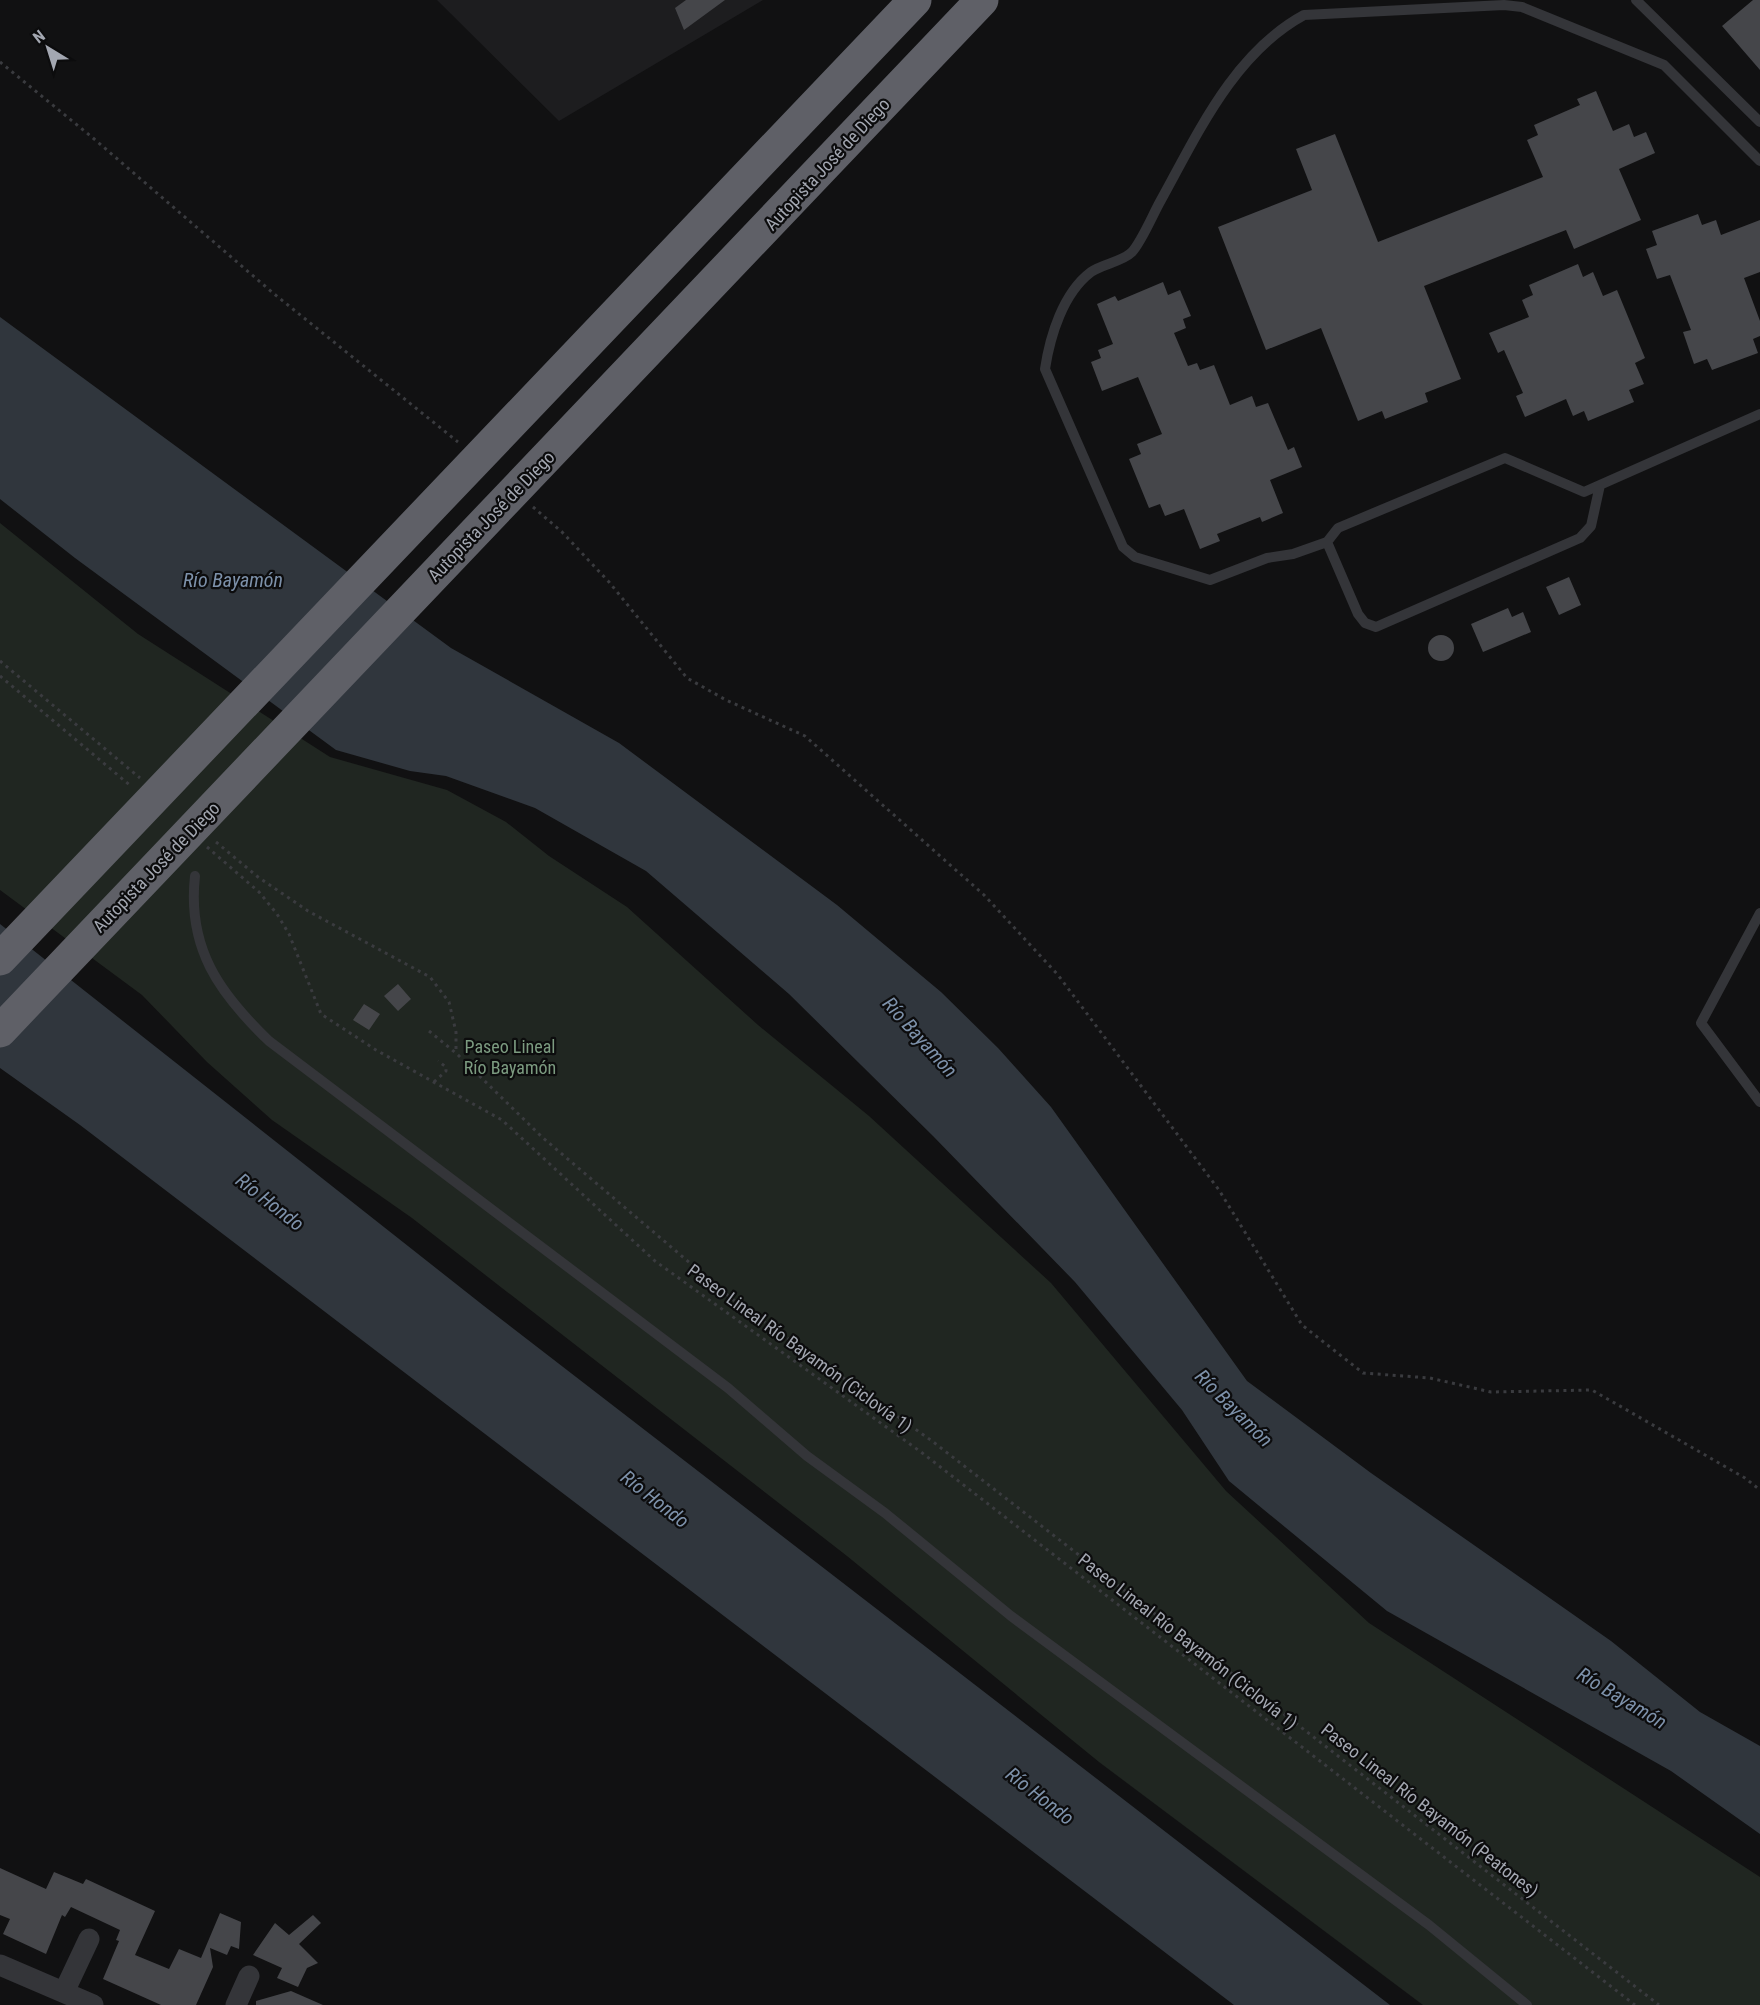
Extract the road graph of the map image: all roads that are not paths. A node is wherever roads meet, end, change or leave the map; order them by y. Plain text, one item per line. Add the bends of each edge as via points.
1 (915, 0) edge
2 (982, 0) edge
3 (1636, 0) edge
4 (1760, 122) edge
5 (1760, 161) edge
6 (1760, 414) edge
7 (1600, 485) junction
8 (1327, 542) junction
9 (195, 876) dead end
10 (1760, 913) edge
11 (0, 959) edge
12 (0, 1031) edge
13 (1760, 1102) edge
14 (89, 1939) dead end
15 (0, 1965) edge
16 (249, 1976) dead end
17 (64, 1992) junction
18 (93, 2005) edge
19 (236, 2005) edge
20 (1527, 2005) edge

1 - 11 highway
2 - 12 highway, Autopista José de Diego
3 - 4 lane
5 - 8 lane via 1664,65 1522,7 1304,15 1268,40 1218,97 1132,252 1091,272 1073,290 1063,309 1045,369 1123,547 1135,556 1210,579
6 - 7 lane
7 - 8 lane via 1584,492 1505,458 1338,528
7 - 8 lane via 1591,526 1580,538 1376,627 1365,623 1358,614
9 - 20 lane via 193,912 198,943 220,986 269,1041 728,1388 807,1456 885,1513 1011,1616 1429,1925
10 - 13 lane via 1701,1023
14 - 17 street
15 - 17 street
16 - 19 street
17 - 18 street

